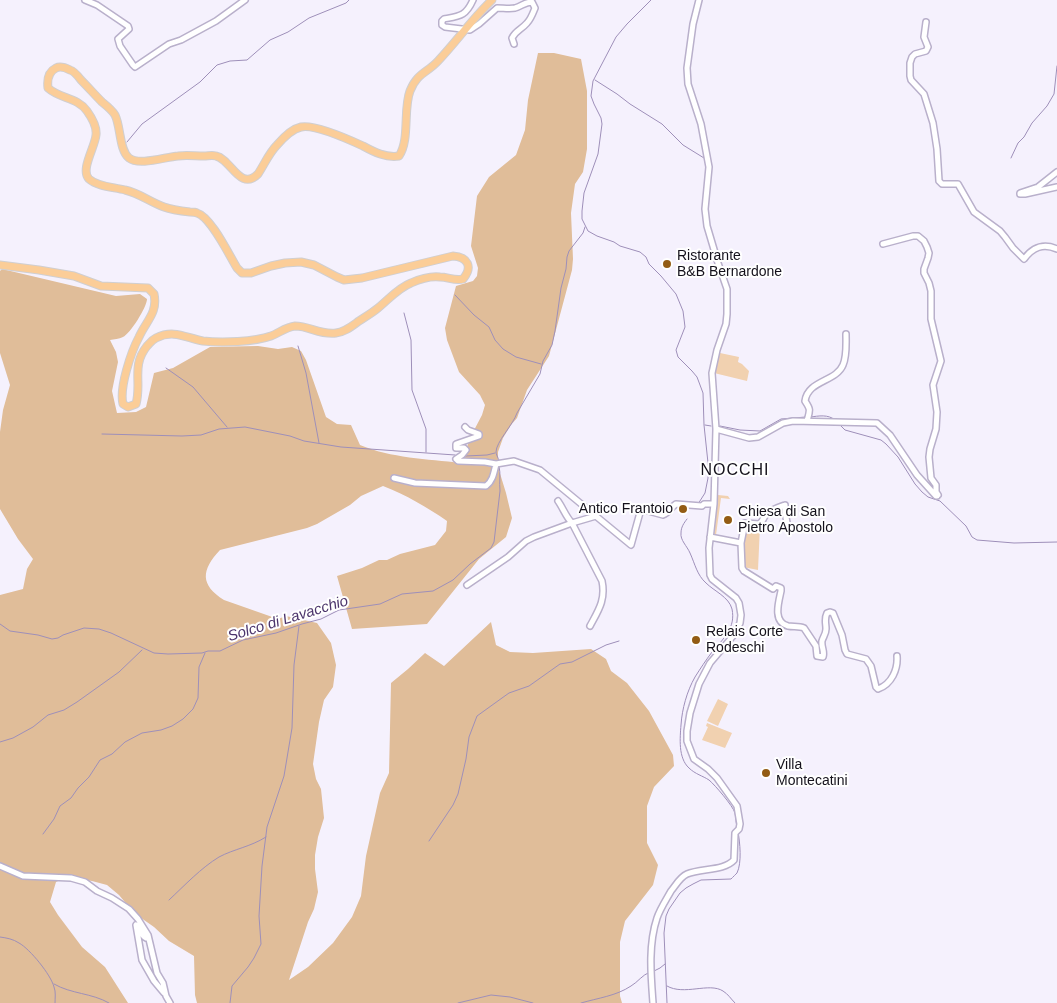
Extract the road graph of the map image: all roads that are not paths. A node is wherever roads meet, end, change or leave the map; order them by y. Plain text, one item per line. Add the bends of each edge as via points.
1 (85, 0) edge
2 (245, 0) edge
3 (472, 0) edge
4 (492, 0) edge
5 (699, 0) edge
6 (926, 22) dead end
7 (465, 29) junction
8 (514, 44) dead end
9 (1057, 172) edge
10 (1057, 188) edge
11 (883, 244) dead end
12 (1057, 249) edge
13 (0, 265) edge
14 (846, 334) dead end
15 (807, 421) junction
16 (465, 427) dead end
17 (716, 429) junction
18 (496, 464) junction
19 (394, 478) dead end
20 (558, 501) dead end
21 (714, 504) junction
22 (596, 516) junction
23 (572, 523) junction
24 (788, 528) dead end
25 (710, 537) junction
26 (741, 543) junction
27 (467, 585) dead end
28 (590, 626) dead end
29 (896, 656) dead end
30 (0, 866) edge
31 (148, 937) junction
32 (166, 996) junction
33 (170, 1003) edge
34 (653, 1003) edge

1 - 2 street via 128,26 118,39 135,67 169,44 216,21
3 - 7 street via 462,15 442,21 445,27
4 - 7 main road
5 - 17 street via 687,68 688,84 701,124 709,167 705,209 707,226 727,289 726,324 712,373
6 - 12 street via 924,37 928,47 926,51 914,54 910,76 924,94 933,123 939,181 958,184 974,212 1006,237 1024,259 1037,248
7 - 8 street via 470,30 497,8 518,7 532,2 535,8 528,22 515,32
7 - 13 main road via 436,63 414,82 408,96 404,142 399,156 385,155 316,128 302,126 286,135 255,178 250,180 243,179 216,156 133,160 125,152 114,113 72,70 55,68 47,81 52,91 86,109 95,126 95,143 86,167 90,180 135,192 166,208 198,213 212,224 242,273 300,262 314,265 344,280 461,256 469,266 462,279 430,277 409,283 347,330 333,334 294,326 269,337 249,341 202,341 177,334 155,338 140,357 138,398 136,404 128,407 123,404 124,386 134,347 154,310 154,294 148,288 101,286 74,276
9 - 10 street via 1038,187 1020,194
11 - 15 street via 918,236 927,247 924,273 931,292 931,318 941,361 933,385 937,412 929,457 931,478 938,495 928,488 890,435 877,423
14 - 15 street via 840,370 819,382 805,396 804,401 810,407
15 - 17 street via 783,422 749,438
16 - 18 street via 479,436 456,444 456,448 466,450 456,459
17 - 21 street
18 - 19 street via 492,479 486,486 415,483
18 - 22 street via 514,461 540,470
20 - 23 street
21 - 22 street via 676,504 663,515 641,509 631,545
21 - 25 street
22 - 23 street
23 - 27 street via 526,541
23 - 28 street via 604,590 600,608
24 - 26 street via 785,505 769,512 760,524 745,523
25 - 26 street
25 - 34 street via 710,575 736,598 741,615 734,636 710,664 699,684 690,713 687,741 694,759 708,769 732,796 737,806 738,828 734,860 722,867 684,875 657,917 651,971
26 - 29 street via 744,571 773,589 776,586 781,588 780,620 787,626 804,628 816,646 817,656 824,656 825,616 830,612 836,618 847,654 866,659 878,689 890,681 896,671
30 - 31 street via 23,876 71,878 86,882 129,909
31 - 32 street
31 - 32 street via 144,937 136,925 142,960
32 - 33 street

